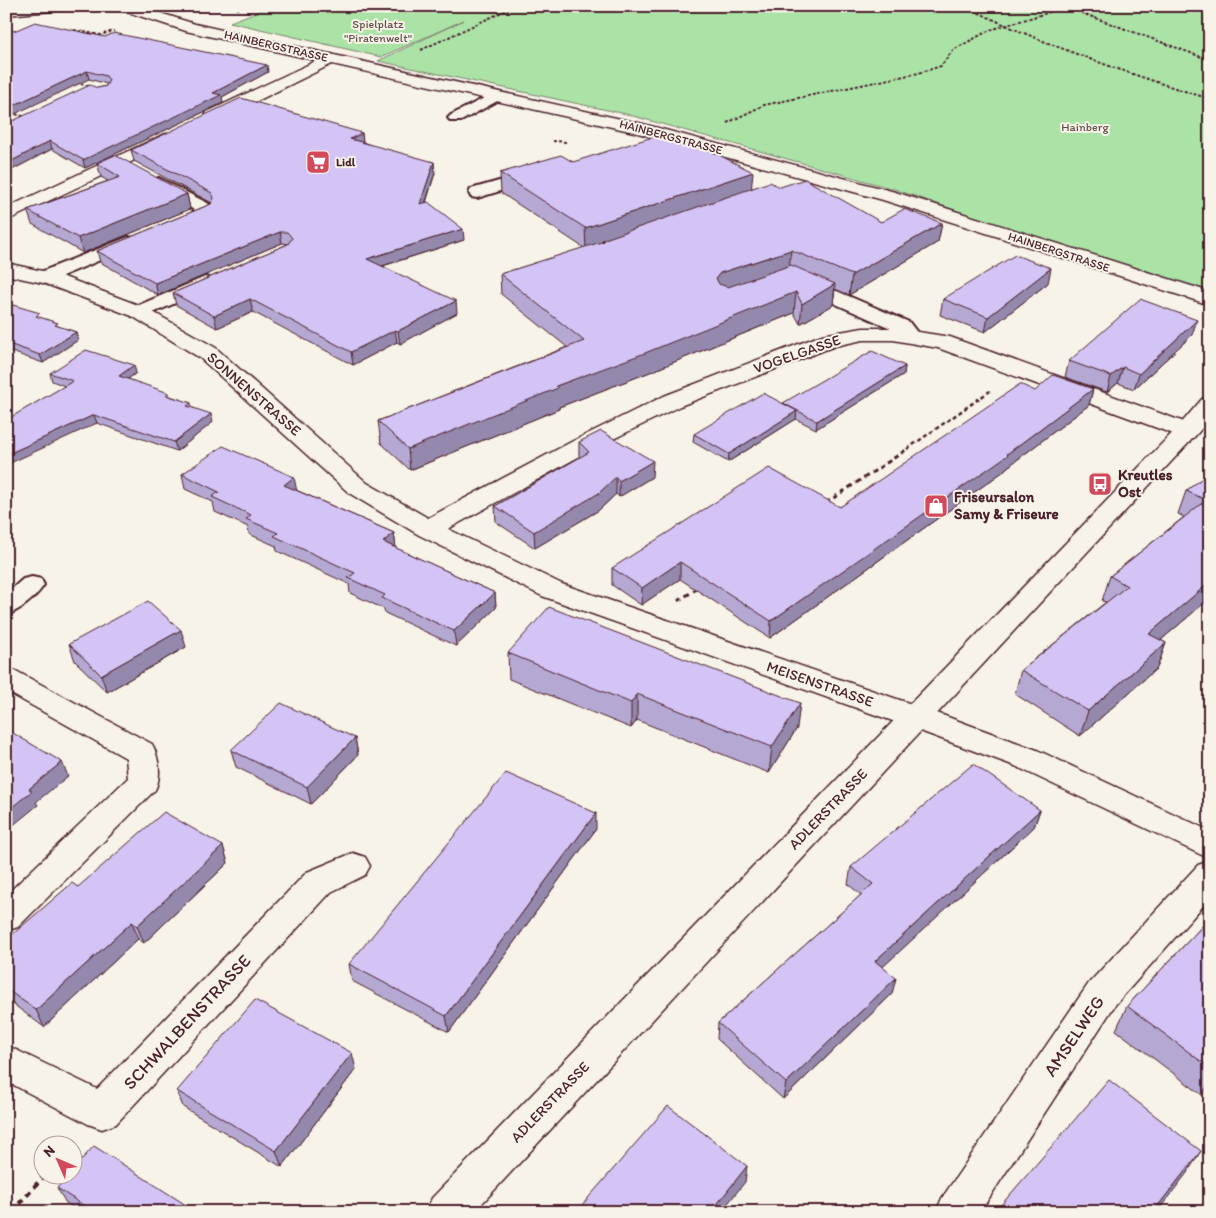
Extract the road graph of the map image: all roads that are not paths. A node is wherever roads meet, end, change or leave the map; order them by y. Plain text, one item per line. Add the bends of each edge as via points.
1 (64, 6) edge
2 (123, 6) edge
3 (6, 11) edge
4 (331, 59) junction
5 (496, 96) junction
6 (456, 118) dead end
7 (199, 122) edge
8 (181, 131) edge
9 (665, 135) junction
10 (643, 144) edge
11 (120, 161) junction
12 (551, 172) edge
13 (818, 176) junction
14 (794, 185) edge
15 (477, 193) dead end
16 (6, 215) edge
17 (189, 217) edge
18 (146, 235) edge
19 (6, 269) edge
20 (223, 275) edge
21 (44, 277) junction
22 (790, 277) edge
23 (1210, 299) edge
24 (138, 312) junction
25 (909, 335) junction
26 (1202, 415) edge
27 (428, 529) junction
28 (32, 585) dead end
29 (6, 608) edge
30 (6, 678) edge
31 (915, 717) junction
32 (1210, 846) edge
33 (354, 866) dead end
34 (1210, 875) edge
35 (6, 916) edge
36 (6, 1062) edge
37 (446, 1212) edge
38 (956, 1212) edge

1 - 3 street
2 - 4 street, HAINBERGSTRASSE via 191,28
4 - 5 street, HAINBERGSTRASSE
4 - 7 street
5 - 6 lane
5 - 9 street, HAINBERGSTRASSE
8 - 11 street
9 - 10 lane
9 - 13 street, HAINBERGSTRASSE
11 - 16 street
11 - 17 lane via 207,210
12 - 15 lane
13 - 14 lane
13 - 23 street, HAINBERGSTRASSE
18 - 21 lane
19 - 21 street, SONNENSTRASSE
20 - 24 lane
21 - 24 street, SONNENSTRASSE
22 - 25 lane via 902,326
24 - 27 street, SONNENSTRASSE via 208,353 358,488
25 - 26 street, VOGELGASSE via 942,342 1019,370
25 - 27 street, VOGELGASSE via 863,334 830,340 672,401
26 - 31 street, ADLERSTRASSE
27 - 31 street, MEISENSTRASSE via 552,590
28 - 29 lane
30 - 35 street via 141,752 144,782
31 - 32 street, MEISENSTRASSE via 1026,758
31 - 37 street, ADLERSTRASSE
33 - 36 street, SCHWALBENSTRASSE via 319,882 102,1111
34 - 38 street, AMSELWEG via 1102,994

